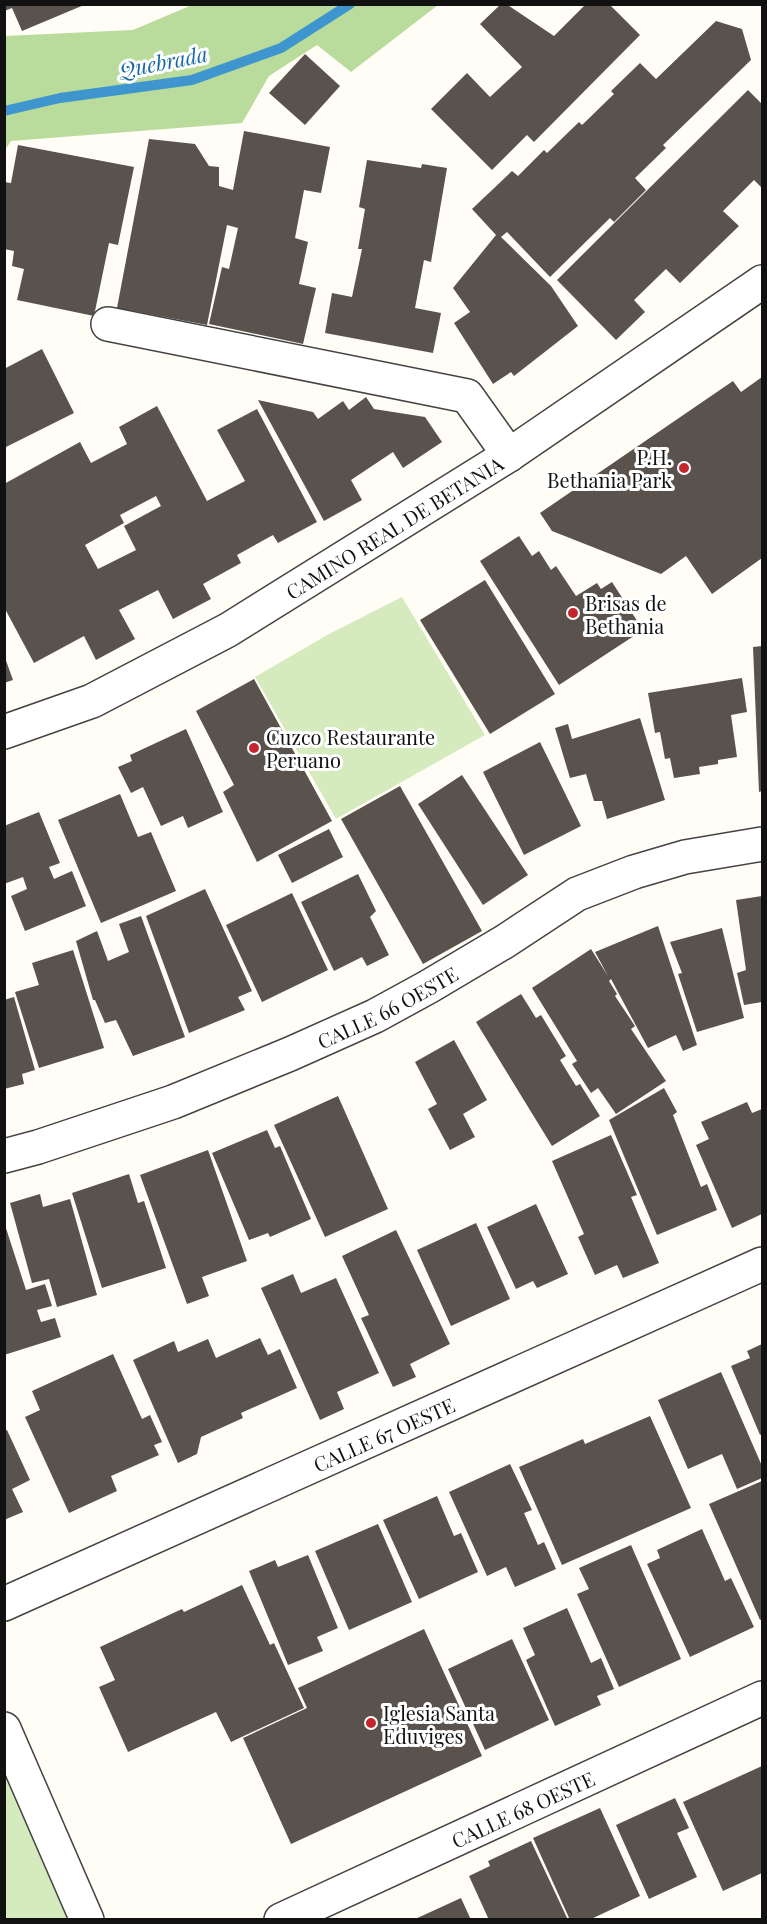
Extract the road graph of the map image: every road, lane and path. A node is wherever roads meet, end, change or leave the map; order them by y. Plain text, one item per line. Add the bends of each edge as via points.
1 (762, 282) edge
2 (108, 324) dead end
3 (509, 454) junction
4 (4, 732) edge
5 (762, 844) edge
6 (4, 1156) edge
7 (762, 1264) edge
8 (4, 1604) edge
9 (762, 1698) edge
10 (4, 1729) edge
11 (87, 1920) edge
12 (281, 1920) edge

1 - 3 street, CAMINO REAL DE BETANIA
2 - 3 street via 467,396
3 - 4 street, CAMINO REAL DE BETANIA via 228,630 92,701
5 - 6 street, CALLE 66 OESTE via 685,857 577,894 504,942 375,1016 173,1102
7 - 8 street, CALLE 67 OESTE
9 - 12 street, CALLE 68 OESTE
10 - 11 street

